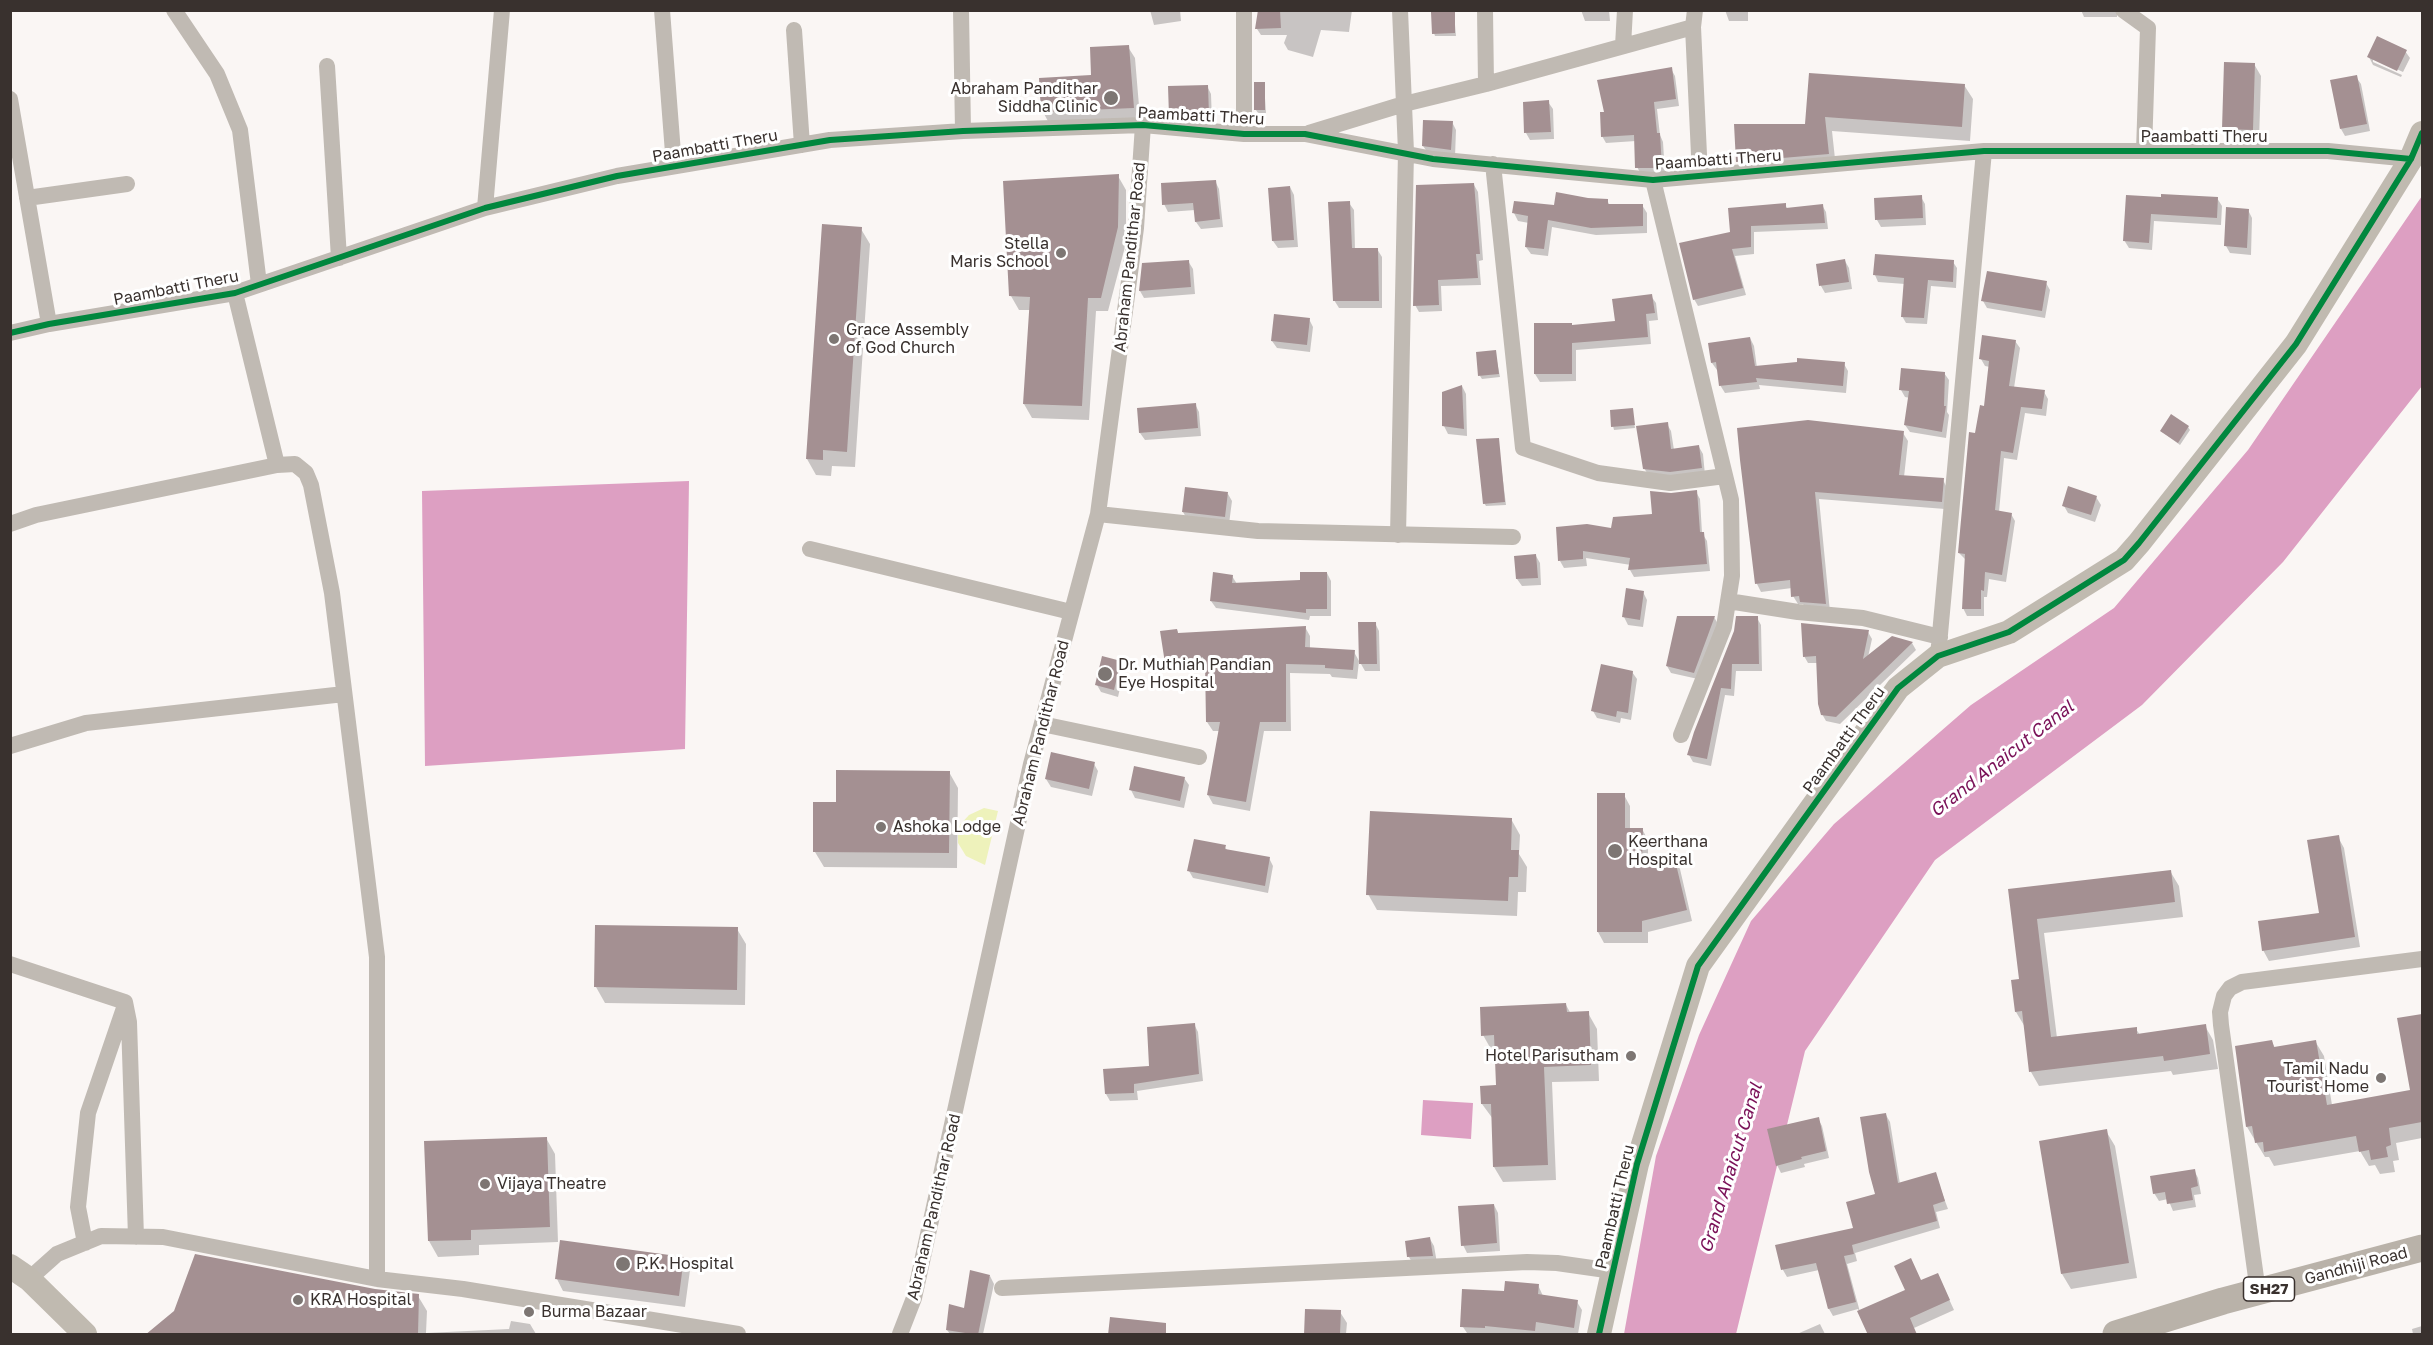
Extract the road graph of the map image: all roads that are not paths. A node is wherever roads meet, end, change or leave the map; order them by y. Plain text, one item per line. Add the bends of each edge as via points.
1 (174, 10) edge
2 (502, 10) edge
3 (662, 10) edge
4 (961, 10) edge
5 (1244, 10) edge
6 (1400, 10) edge
7 (1485, 10) edge
8 (1625, 10) edge
9 (2123, 10) edge
10 (1694, 19) edge
11 (794, 30) dead end
12 (1623, 46) junction
13 (327, 66) dead end
14 (1486, 84) junction
15 (10, 99) edge
16 (1404, 104) junction
17 (1143, 126) junction
18 (963, 131) junction
19 (2422, 133) edge
20 (1244, 134) junction
21 (1305, 134) junction
22 (802, 145) junction
23 (2144, 151) junction
24 (1406, 152) junction
25 (1984, 152) junction
26 (2411, 159) junction
27 (1493, 164) junction
28 (674, 166) junction
29 (1700, 176) junction
30 (1653, 180) junction
31 (128, 184) dead end
32 (27, 198) junction
33 (485, 208) junction
34 (339, 258) junction
35 (259, 284) junction
36 (235, 293) junction
37 (49, 324) junction
38 (10, 333) edge
39 (277, 465) junction
40 (1725, 476) junction
41 (1098, 514) junction
42 (10, 524) edge
43 (1398, 535) junction
44 (1513, 537) dead end
45 (810, 549) dead end
46 (1728, 601) junction
47 (1071, 612) junction
48 (1939, 647) junction
49 (344, 694) junction
50 (1042, 724) junction
51 (1681, 735) dead end
52 (10, 746) edge
53 (1199, 757) dead end
54 (2422, 959) edge
55 (10, 964) edge
56 (125, 1002) junction
57 (136, 1237) junction
58 (85, 1243) junction
59 (2422, 1248) edge
60 (1613, 1271) junction
61 (20, 1272) edge
62 (377, 1278) junction
63 (1002, 1288) dead end
64 (2258, 1292) junction
65 (85, 1335) edge
66 (738, 1335) edge
67 (900, 1335) edge
68 (1599, 1335) edge
69 (2116, 1335) edge

1 - 35 street via 218,74 240,130
2 - 33 street
3 - 28 street
4 - 18 street
5 - 20 street
6 - 16 street
7 - 14 street
8 - 12 street
9 - 23 street via 2148,28
10 - 12 street
10 - 29 street
11 - 22 street
12 - 14 street
13 - 34 street
14 - 16 street
15 - 32 street
16 - 21 street
16 - 24 street
17 - 18 street, Paambatti Theru
17 - 20 street, Paambatti Theru
17 - 41 street, Abraham Pandithar Road via 1136,228
18 - 22 street, Paambatti Theru
19 - 26 street, Paambatti Theru
20 - 21 street, Paambatti Theru
21 - 24 street, Paambatti Theru
22 - 28 street, Paambatti Theru
23 - 25 street, Paambatti Theru
23 - 26 street, Paambatti Theru via 2328,151
24 - 27 street, Paambatti Theru via 1433,159
24 - 43 street
25 - 29 street, Paambatti Theru
25 - 48 street
26 - 48 street, Paambatti Theru via 2296,344 2124,560 2009,632
27 - 30 street, Paambatti Theru
27 - 40 street via 1523,448 1618,476 1670,483
28 - 33 street, Paambatti Theru
29 - 30 street, Paambatti Theru
30 - 40 street
31 - 32 street
32 - 37 street
33 - 34 street, Paambatti Theru
34 - 35 street, Paambatti Theru
35 - 36 street, Paambatti Theru
36 - 37 street, Paambatti Theru
36 - 39 street
37 - 38 street, Paambatti Theru
39 - 42 street via 36,515
39 - 49 street via 295,464 306,473 311,485 332,593
40 - 46 street via 1731,511 1732,576
41 - 43 street via 1258,531
41 - 47 street, Abraham Pandithar Road
43 - 44 street
45 - 47 street
46 - 48 street via 1863,618
46 - 51 street via 1724,627
47 - 50 street, Abraham Pandithar Road
48 - 60 street, Paambatti Theru via 1898,688 1698,966 1637,1164
49 - 52 street via 86,723
49 - 62 street via 377,957
50 - 53 street
50 - 67 street, Abraham Pandithar Road via 914,1298
54 - 64 street via 2242,982 2224,996 2221,1025
55 - 56 street
56 - 57 street via 129,1022
56 - 58 street via 88,1113 78,1207
57 - 58 street via 101,1236
57 - 62 street via 164,1237
58 - 61 street
59 - 64 main road, Gandhiji Road / SH27
60 - 63 street via 1527,1262
60 - 68 street, Paambatti Theru
61 - 65 street
62 - 66 street
64 - 69 main road, Gandhiji Road / SH27

